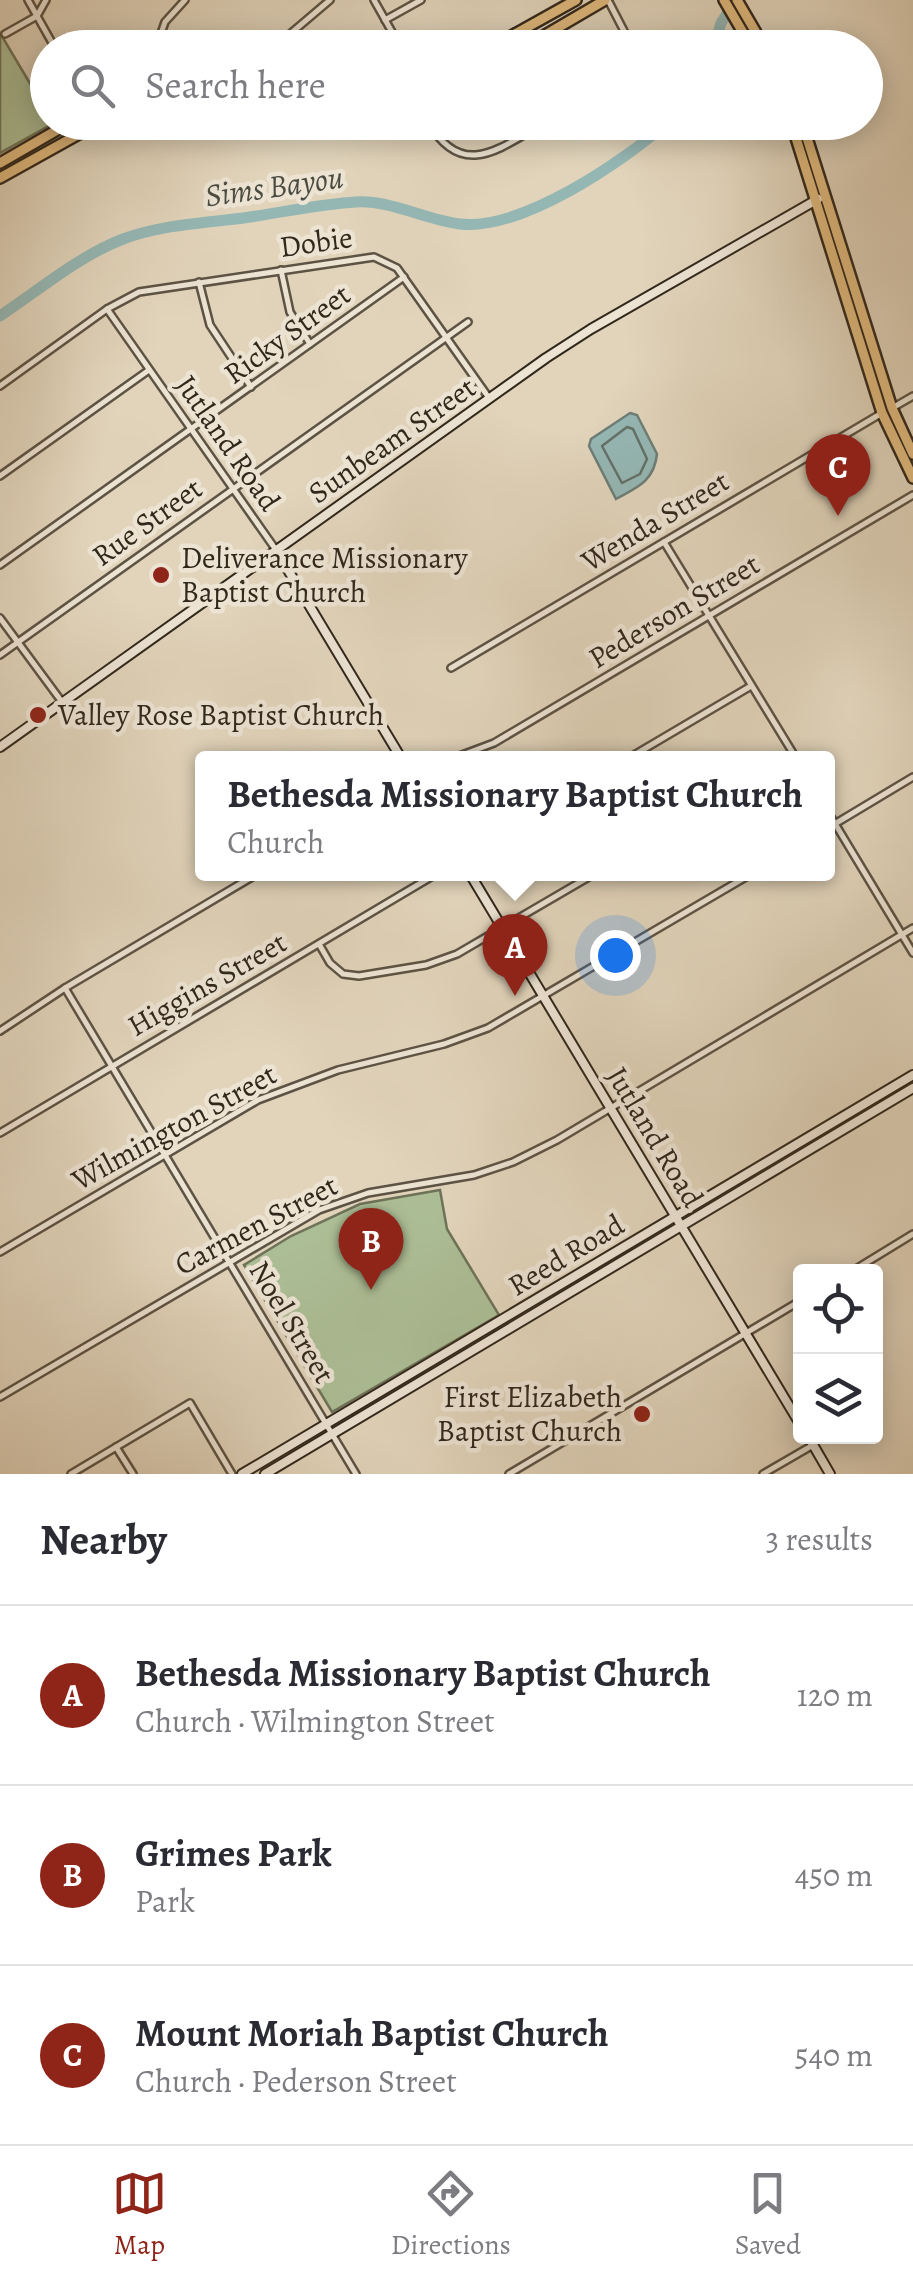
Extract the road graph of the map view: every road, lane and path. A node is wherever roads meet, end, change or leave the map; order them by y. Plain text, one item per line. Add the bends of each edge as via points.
1 (28, 0) edge
2 (46, 0) edge
3 (185, 0) edge
4 (330, 0) edge
5 (374, 0) edge
6 (421, 0) edge
7 (576, 0) edge
8 (606, 0) edge
9 (724, 0) edge
10 (737, 0) edge
11 (37, 16) junction
12 (386, 20) junction
13 (44, 30) edge
14 (162, 30) edge
15 (295, 30) edge
16 (391, 30) edge
17 (523, 30) edge
18 (554, 30) edge
19 (623, 30) edge
20 (748, 30) edge
21 (752, 30) edge
22 (5, 34) dead end
23 (39, 140) edge
24 (70, 140) edge
25 (441, 140) edge
26 (514, 140) edge
27 (798, 140) edge
28 (807, 140) edge
29 (0, 163) edge
30 (0, 178) edge
31 (822, 197) junction
32 (842, 262) junction
33 (280, 270) junction
34 (404, 276) junction
35 (199, 282) junction
36 (106, 309) junction
37 (468, 322) dead end
38 (855, 323) junction
39 (446, 336) junction
40 (310, 344) junction
41 (876, 354) junction
42 (148, 370) junction
43 (0, 386) edge
44 (251, 387) junction
45 (913, 396) edge
46 (489, 398) junction
47 (887, 410) junction
48 (192, 430) junction
49 (913, 454) edge
50 (0, 476) edge
51 (913, 478) edge
52 (232, 489) junction
53 (913, 495) edge
54 (664, 542) junction
55 (276, 550) junction
56 (0, 566) edge
57 (709, 617) junction
58 (0, 618) edge
59 (17, 642) junction
60 (0, 655) edge
61 (451, 668) dead end
62 (751, 686) junction
63 (62, 702) junction
64 (0, 746) edge
65 (397, 751) edge
66 (473, 751) edge
67 (641, 751) edge
68 (789, 751) edge
69 (913, 777) edge
70 (835, 824) joint
71 (245, 881) edge
72 (424, 881) edge
73 (474, 881) edge
74 (582, 881) edge
75 (739, 881) edge
76 (503, 928) junction
77 (913, 928) edge
78 (902, 934) junction
79 (320, 944) junction
80 (913, 953) edge
81 (65, 988) junction
82 (544, 997) junction
83 (0, 1032) edge
84 (112, 1066) junction
85 (913, 1075) edge
86 (913, 1088) edge
87 (612, 1108) junction
88 (856, 1108) junction
89 (862, 1118) junction
90 (0, 1132) edge
91 (165, 1154) junction
92 (762, 1164) junction
93 (768, 1175) junction
94 (677, 1215) junction
95 (683, 1226) junction
96 (913, 1234) edge
97 (0, 1252) edge
98 (229, 1261) junction
99 (863, 1264) edge
100 (586, 1270) junction
101 (592, 1279) junction
102 (793, 1305) edge
103 (515, 1312) junction
104 (521, 1321) junction
105 (746, 1334) junction
106 (414, 1372) junction
107 (419, 1381) junction
108 (0, 1397) edge
109 (793, 1412) edge
110 (326, 1424) junction
111 (332, 1434) junction
112 (805, 1444) edge
113 (812, 1444) edge
114 (116, 1447) junction
115 (71, 1474) edge
116 (136, 1474) edge
117 (232, 1474) edge
118 (242, 1474) edge
119 (265, 1474) edge
120 (356, 1474) edge
121 (509, 1474) edge
122 (764, 1474) edge
123 (830, 1474) edge

1 - 11 street
2 - 11 street
3 - 14 street
4 - 15 street
5 - 12 street
6 - 12 street
7 - 17 main road
8 - 18 main road
8 - 19 street
9 - 20 main road
10 - 21 main road
11 - 13 street
11 - 22 street
12 - 16 street
23 - 29 main road
24 - 30 main road
25 - 26 street via 472,157
27 - 31 main road
28 - 31 main road
31 - 32 main road
31 - 46 street, Sunbeam Street via 591,329
32 - 38 main road
32 - 41 main road
33 - 34 street, Dobie via 374,257
33 - 35 street, Dobie
33 - 40 street via 290,312
34 - 39 street
34 - 40 street, Ricky Street
35 - 36 street, Dobie via 139,292
35 - 44 street via 210,325
36 - 42 street, Jutland Road
36 - 43 street, Dobie
37 - 39 street, Rue Street
38 - 41 main road
38 - 47 main road
39 - 46 street
39 - 52 street, Rue Street
40 - 44 street, Ricky Street
41 - 47 main road
42 - 48 street, Jutland Road
42 - 50 street
44 - 48 street, Ricky Street
45 - 47 street, Wenda Street
46 - 55 street, Sunbeam Street
47 - 49 main road
47 - 51 main road
47 - 54 street, Wenda Street
48 - 52 street, Jutland Road
48 - 56 street, Ricky Street
52 - 55 street, Jutland Road
52 - 59 street, Rue Street
53 - 57 street, Pederson Street
54 - 57 street
54 - 61 street, Wenda Street
55 - 63 street, Sunbeam Street
55 - 65 street, Jutland Road
57 - 62 street
57 - 66 street, Pederson Street
58 - 59 street
59 - 60 street, Rue Street
59 - 63 street
62 - 67 street
62 - 68 street
63 - 64 street, Sunbeam Street
69 - 70 street
70 - 78 street
71 - 81 street
72 - 79 street, Higgins Street
73 - 76 street, Jutland Road
74 - 76 street
75 - 82 street, Wilmington Street
76 - 79 street via 456,954 359,976 343,974
76 - 82 street, Jutland Road
77 - 78 street, Carmen Street
78 - 80 street
78 - 87 street, Carmen Street
79 - 84 street, Higgins Street
81 - 83 street
81 - 84 street, Noel Street
82 - 87 street, Jutland Road
82 - 91 street, Wilmington Street via 444,1044 338,1070 258,1100
84 - 90 street, Higgins Street
84 - 91 street, Noel Street
85 - 88 street, Reed Road
86 - 89 street, Reed Road
87 - 94 street, Jutland Road
87 - 98 street, Carmen Street via 492,1170 368,1192 319,1210
88 - 89 street
88 - 92 street, Reed Road
89 - 93 street, Reed Road
91 - 97 street, Wilmington Street
91 - 98 street, Noel Street
92 - 93 street
92 - 94 street, Reed Road
93 - 95 street, Reed Road
94 - 95 street, Jutland Road
94 - 100 street, Reed Road
95 - 101 street, Reed Road
95 - 105 street, Jutland Road
96 - 99 street
98 - 108 street, Carmen Street
98 - 110 street, Noel Street
100 - 101 street
100 - 103 street, Reed Road
101 - 104 street, Reed Road
102 - 105 street
103 - 104 street
103 - 106 street, Reed Road
104 - 107 street, Reed Road
105 - 109 street, Jutland Road
105 - 121 street
106 - 107 street
106 - 110 street, Reed Road
107 - 111 street, Reed Road
110 - 111 street, Noel Street
110 - 118 street, Reed Road
111 - 119 street, Reed Road
111 - 120 street, Noel Street
112 - 122 street
113 - 123 street
114 - 115 street
114 - 116 street
114 - 117 street via 190,1403

